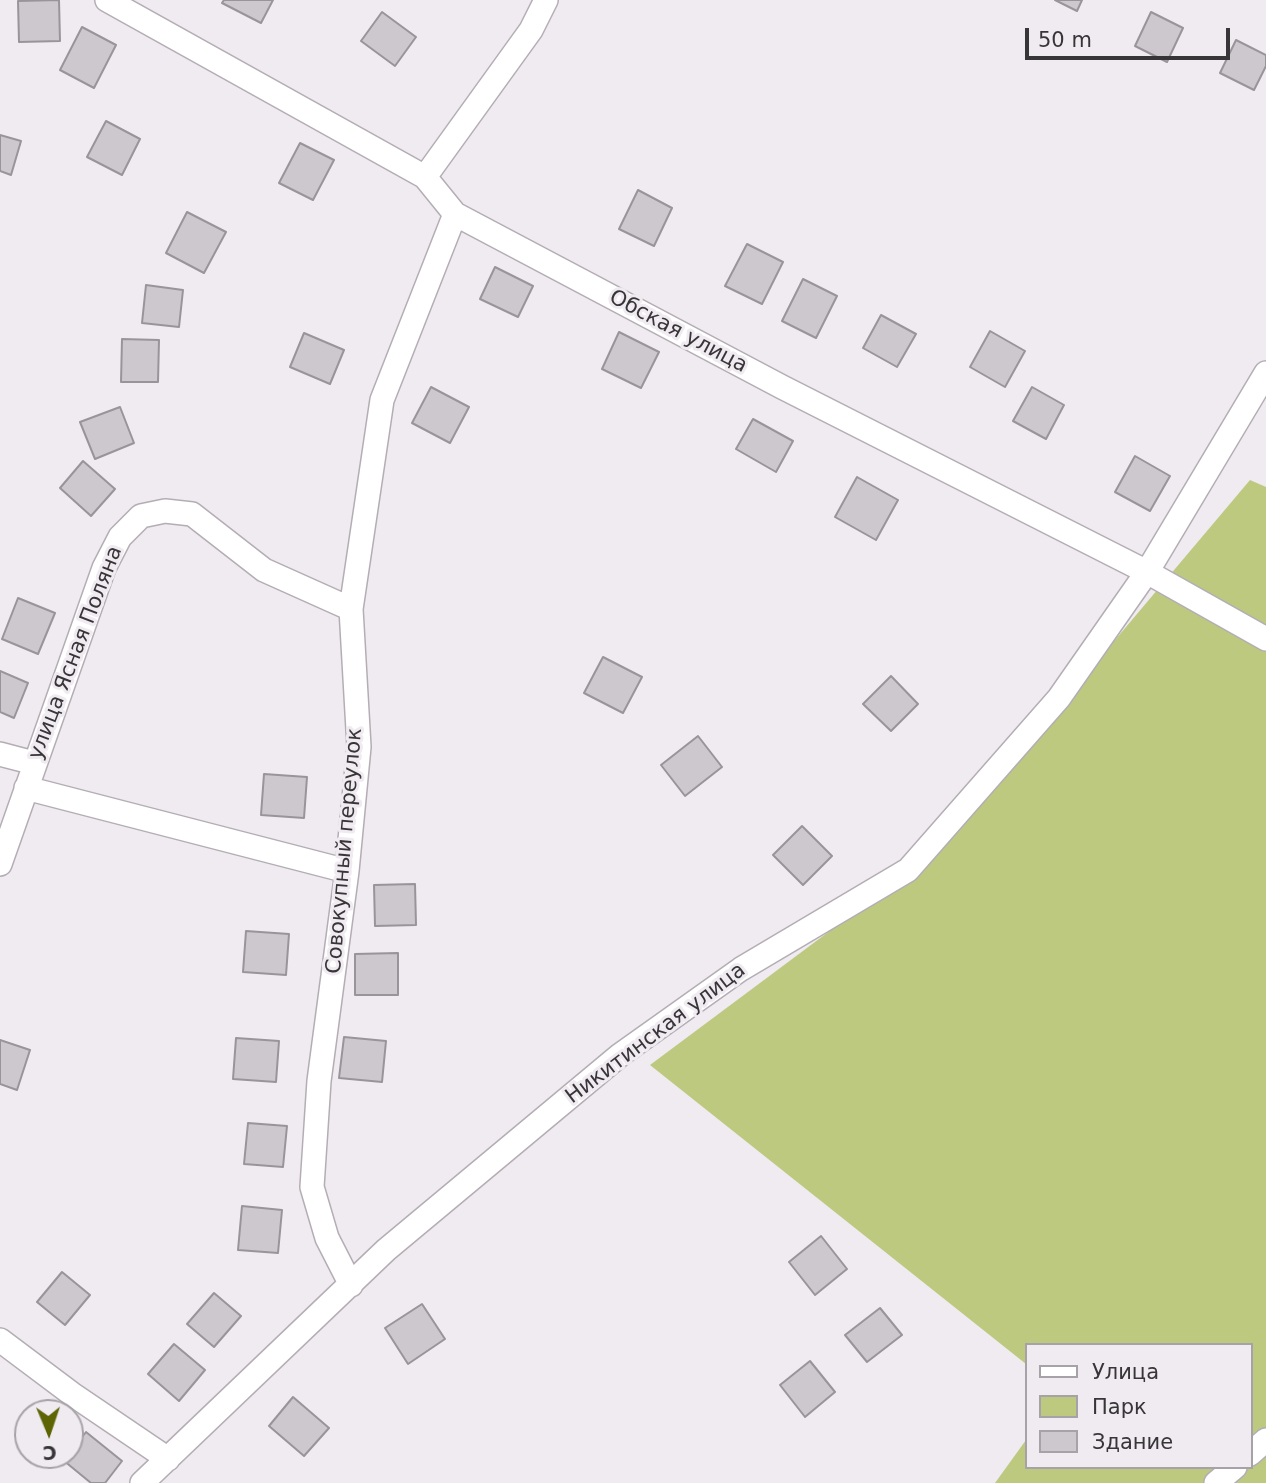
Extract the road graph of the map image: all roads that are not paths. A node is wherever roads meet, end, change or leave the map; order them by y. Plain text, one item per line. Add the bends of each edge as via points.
1 (107, 0) edge
2 (545, 0) edge
3 (425, 177) junction
4 (455, 214) junction
5 (1266, 373) edge
6 (1147, 572) junction
7 (351, 609) junction
8 (1266, 639) edge
9 (0, 754) edge
10 (34, 763) junction
11 (26, 788) junction
12 (0, 864) edge
13 (347, 871) junction
14 (351, 1285) junction
15 (0, 1340) edge
16 (1266, 1440) edge
17 (1252, 1452) edge
18 (168, 1459) junction
19 (1232, 1469) edge
20 (142, 1483) edge
21 (1216, 1483) edge

1 - 3 street, Обская улица
2 - 3 street via 531,30
3 - 4 street, Обская улица
4 - 6 street, Обская улица
4 - 7 street, Совокупный переулок via 382,400
5 - 6 street, Никитинская улица
6 - 8 street, Обская улица
6 - 14 street, Никитинская улица via 1059,698 908,870 741,970 620,1055 386,1250
7 - 10 street, улица Ясная Поляна via 264,570 192,514 165,511 141,516 120,537 104,568
7 - 13 street, Совокупный переулок via 359,747
9 - 10 street
10 - 11 street, улица Ясная Поляна
11 - 12 street, улица Ясная Поляна
11 - 13 street
13 - 14 street, Совокупный переулок via 319,1081 312,1187 327,1238
14 - 18 street, Никитинская улица
15 - 18 street
16 - 17 street
18 - 20 street, Никитинская улица
19 - 21 street

